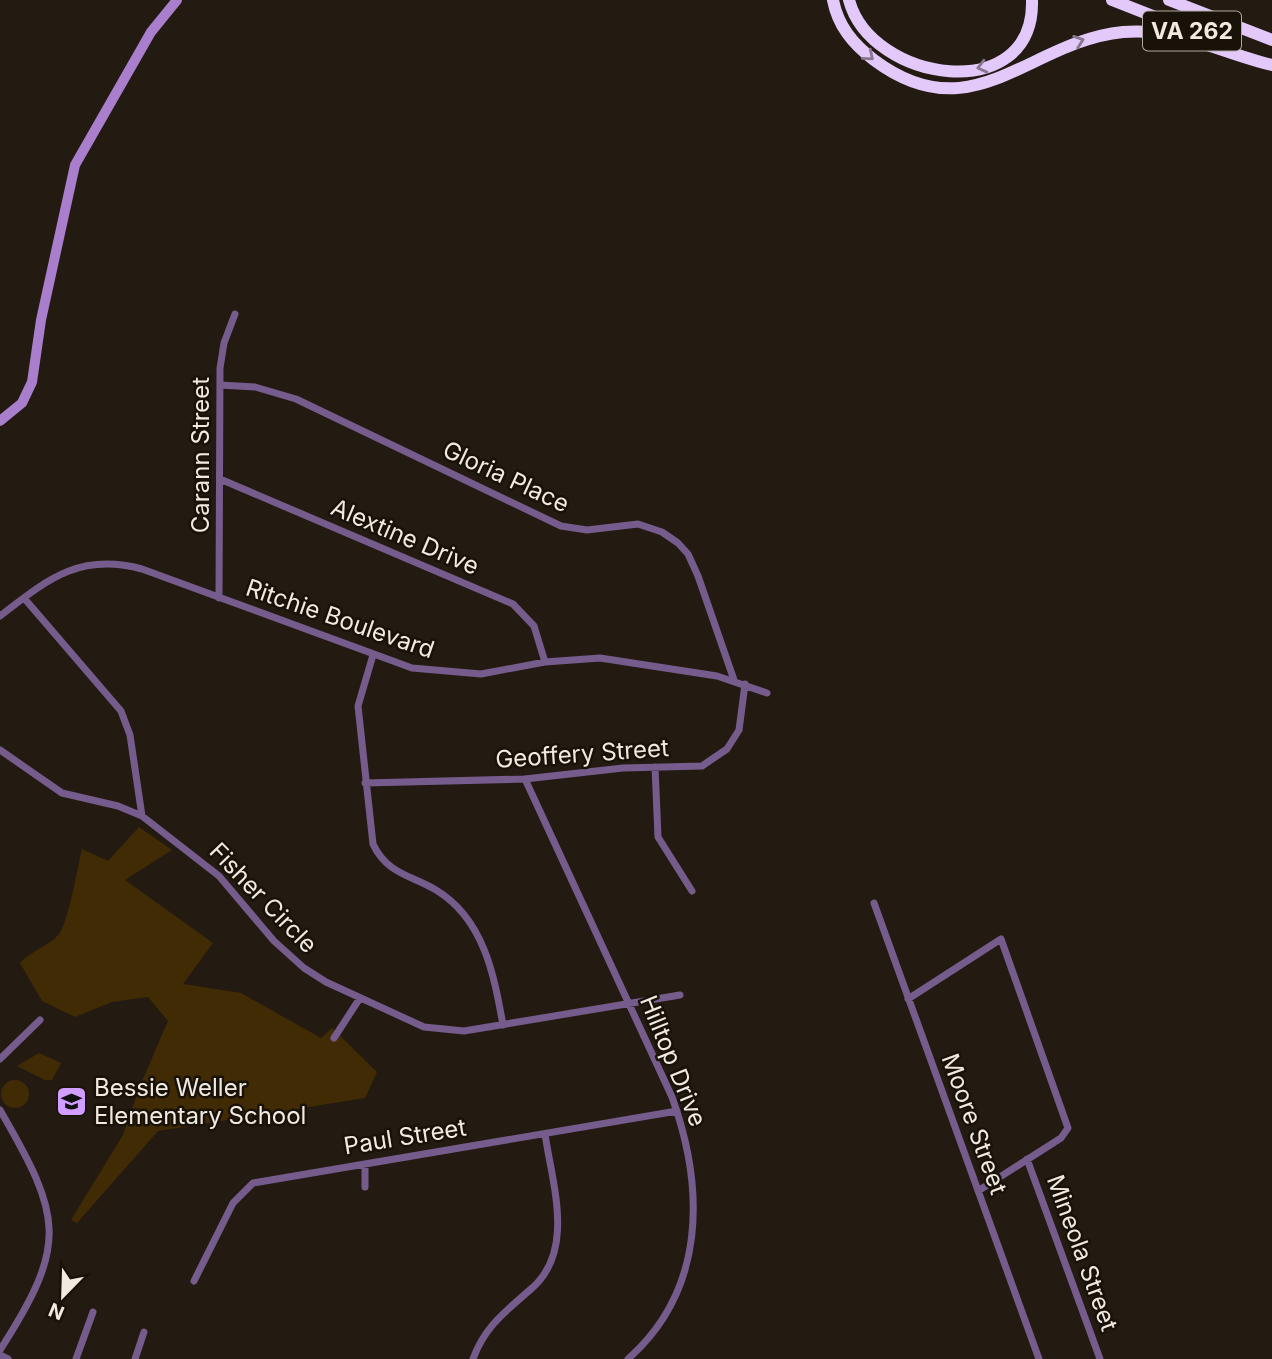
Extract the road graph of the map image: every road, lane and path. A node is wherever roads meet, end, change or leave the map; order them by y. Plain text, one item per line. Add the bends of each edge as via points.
1 (177, 0) edge
2 (833, 0) edge
3 (849, 0) edge
4 (855, 0) edge
5 (1032, 0) edge
6 (1112, 0) edge
7 (1169, 0) edge
8 (1272, 40) edge
9 (877, 42) junction
10 (1272, 63) edge
11 (235, 314) dead end
12 (220, 385) junction
13 (0, 421) edge
14 (220, 479) junction
15 (24, 598) junction
16 (219, 598) junction
17 (0, 617) edge
18 (373, 655) junction
19 (545, 662) junction
20 (734, 680) junction
21 (744, 684) junction
22 (767, 692) dead end
23 (1, 751) edge
24 (655, 767) junction
25 (525, 779) junction
26 (365, 783) junction
27 (142, 817) junction
28 (692, 891) dead end
29 (874, 903) dead end
30 (680, 995) dead end
31 (360, 998) junction
32 (908, 999) junction
33 (629, 1003) junction
34 (40, 1020) dead end
35 (503, 1025) junction
36 (334, 1038) dead end
37 (0, 1059) edge
38 (0, 1110) edge
39 (677, 1111) junction
40 (545, 1134) junction
41 (1027, 1159) junction
42 (365, 1164) junction
43 (365, 1187) dead end
44 (978, 1191) junction
45 (194, 1281) dead end
46 (93, 1312) dead end
47 (144, 1332) dead end
48 (0, 1349) edge
49 (0, 1355) edge
50 (8, 1359) edge
51 (76, 1359) edge
52 (135, 1359) edge
53 (473, 1359) edge
54 (628, 1359) edge
55 (1039, 1359) edge
56 (1100, 1359) edge

1 - 13 main road via 157,23 75,165 32,382 22,403
2 -> 10 highway via 845,31 862,51 890,71 928,85 959,88 988,83 1073,43 1126,32 1188,37
3 - 9 highway via 858,23
4 - 9 highway
5 -> 9 highway via 1030,27 1020,44 1003,60 979,69 927,69
6 - 10 highway, VA 262
7 - 8 highway, VA 262
11 - 12 street, Carann Street via 222,351
12 - 14 street, Carann Street
12 - 20 street, Gloria Place via 255,387 296,398 566,527 587,530 631,523 666,534 688,554
14 - 16 street, Carann Street
14 - 19 street, Alextine Drive via 513,604 534,626
15 - 16 street, Ritchie Boulevard via 63,572 111,564 142,569
15 - 17 street, Ritchie Boulevard
15 - 27 street via 121,711 133,748
16 - 18 street, Ritchie Boulevard
18 - 19 street, Ritchie Boulevard via 412,668 454,674 497,672
18 - 26 street via 358,706
19 - 20 street, Ritchie Boulevard via 600,658
20 - 21 street, Ritchie Boulevard
21 - 22 street, Ritchie Boulevard
21 - 24 street, Geoffery Street via 739,730 720,757 695,767
23 - 27 street, Fisher Circle via 62,793 118,806
24 - 25 street, Geoffery Street
24 - 28 street via 658,837
25 - 26 street, Geoffery Street
25 - 33 street, Hilltop Drive
26 - 35 street via 376,851 395,872 447,897 472,925 491,966
27 - 31 street, Fisher Circle via 219,876 292,959
29 - 32 street, Moore Street
30 - 33 street, Fisher Circle
31 - 35 street, Fisher Circle via 433,1030
31 - 36 street
32 - 41 street via 1001,939 1069,1125 1066,1134
32 - 44 street, Moore Street
33 - 35 street, Fisher Circle
33 - 39 street, Hilltop Drive
34 - 37 street
38 - 48 street via 42,1187 50,1231 39,1284
39 - 40 street, Paul Street
39 - 54 street, Hilltop Drive via 694,1199 691,1254 668,1312
40 - 42 street, Paul Street
40 - 53 street via 558,1226 554,1254 536,1284 492,1323
41 - 44 street
41 - 56 street, Mineola Street
42 - 43 street
42 - 45 street, Paul Street via 248,1185 233,1203
44 - 55 street, Moore Street
46 - 51 street
47 - 52 street
49 - 50 street

